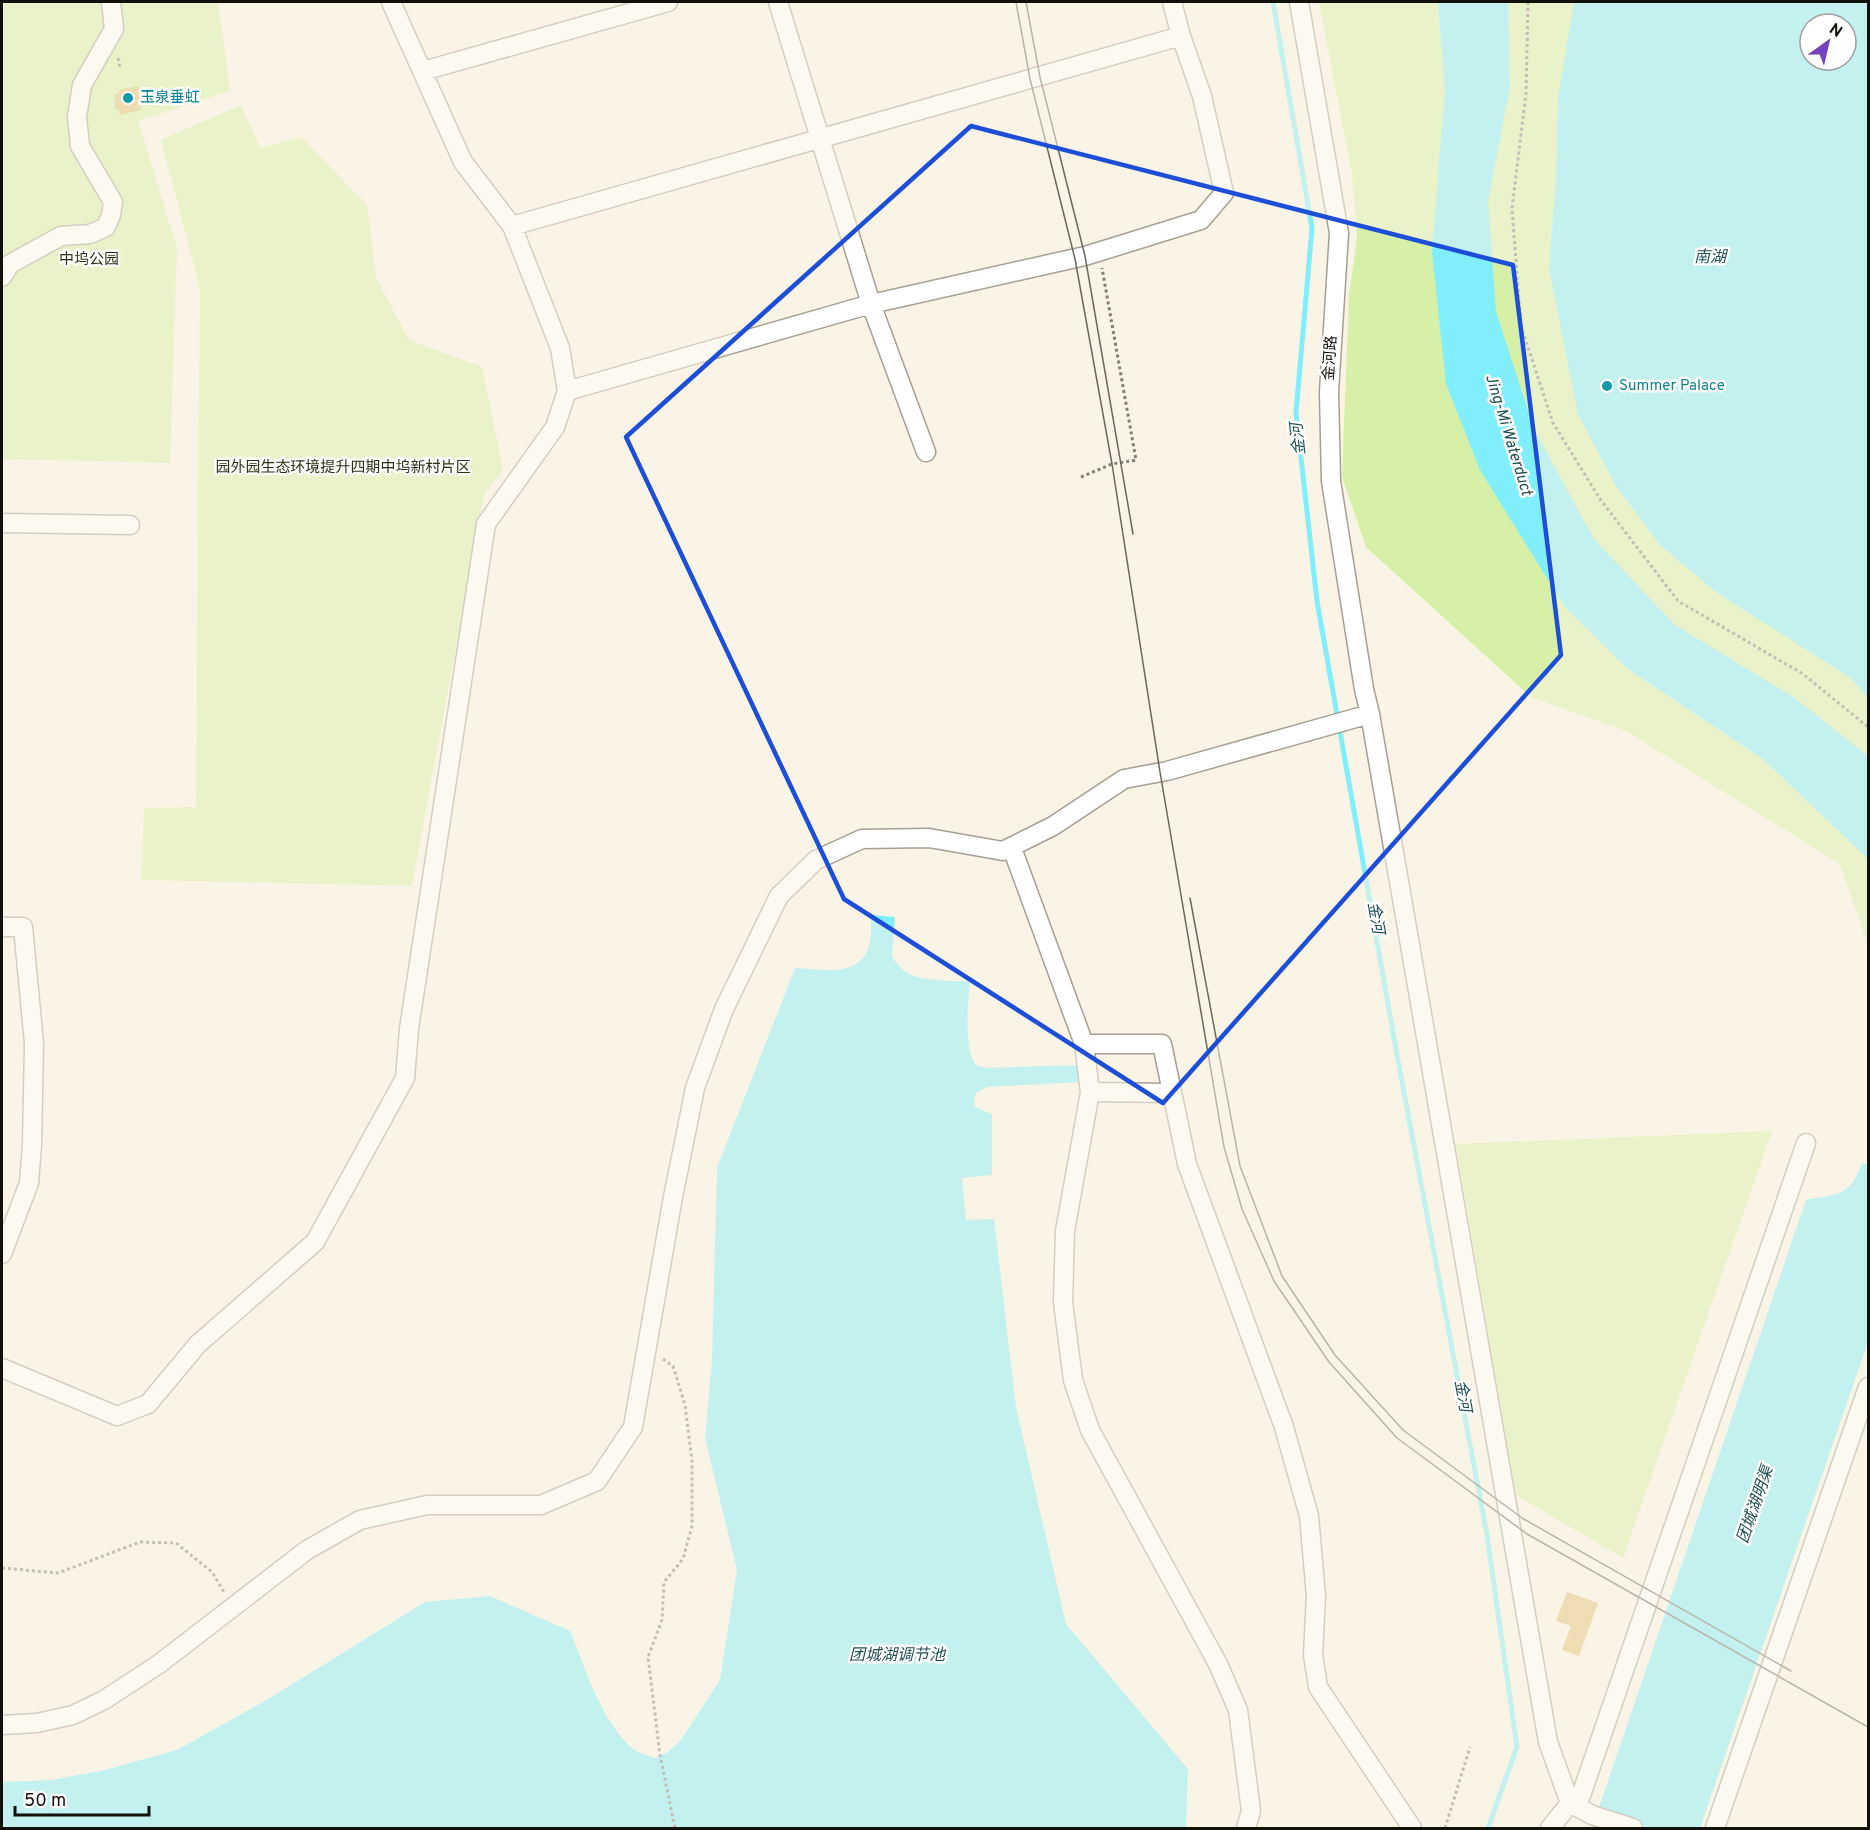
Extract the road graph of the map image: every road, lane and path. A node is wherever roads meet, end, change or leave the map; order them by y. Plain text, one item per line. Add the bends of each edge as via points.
1 (111, 2) edge
2 (391, 2) edge
3 (668, 2) edge
4 (778, 2) edge
5 (1172, 2) edge
6 (1299, 2) edge
7 (1528, 2) edge
8 (1181, 36) junction
9 (423, 70) junction
10 (821, 139) junction
11 (512, 226) junction
12 (1099, 252) junction
13 (2, 277) edge
14 (871, 304) junction
15 (567, 392) junction
16 (926, 452) dead end
17 (1081, 477) dead end
18 (2, 522) edge
19 (130, 525) dead end
20 (1363, 716) junction
21 (1869, 728) edge
22 (1012, 848) junction
23 (2, 927) edge
24 (1084, 1044) junction
25 (1090, 1092) junction
26 (1172, 1093) junction
27 (1806, 1143) dead end
28 (2, 1254) edge
29 (647, 1347) junction
30 (2, 1368) edge
31 (1869, 1387) edge
32 (2, 1568) edge
33 (233, 1607) junction
34 (2, 1725) edge
35 (1470, 1747) dead end
36 (1579, 1808) junction
37 (675, 1828) edge
38 (1246, 1828) edge
39 (1412, 1828) edge
40 (1445, 1828) edge
41 (1550, 1828) edge
42 (1561, 1828) edge
43 (1633, 1828) edge
44 (1714, 1828) edge

1 - 13 street via 114,29 82,85 77,117 80,146 113,202 111,215 106,227 90,234 61,236 10,264
2 - 9 street
3 - 9 street
4 - 10 street
5 - 8 street
6 - 20 street, 金河路 via 1339,233 1329,392 1331,481 1364,689
7 - 21 path via 1526,93 1512,210 1521,326 1553,423 1600,499 1678,601 1803,674
8 - 10 street
8 - 12 street via 1202,96 1224,193 1201,220
9 - 11 street via 463,162
10 - 11 street
10 - 14 street
11 - 15 street via 560,348
12 - 14 street
12 - 17 path via 1136,460 1112,464
14 - 15 street
14 - 16 street
15 - 30 street via 555,427 486,524 409,1029 405,1078 315,1242 198,1344 147,1404 117,1416
18 - 19 street
20 - 22 street via 1124,780
20 - 36 street, 金河路 via 1548,1742
22 - 24 street
22 - 29 street via 1003,852 929,838 862,839 816,860 779,896 724,1009 695,1088
23 - 28 street via 23,927 34,1043 29,1183
24 - 25 street
24 - 26 street via 1162,1044
25 - 26 street
25 - 38 street via 1065,1231 1063,1302 1074,1380 1090,1430 1218,1664 1238,1710 1251,1811
26 - 39 street via 1187,1164 1284,1427 1309,1516 1316,1596 1313,1655 1318,1687
27 - 36 street
29 - 33 street via 633,1427 597,1481 541,1505 427,1505 360,1520 307,1550
29 - 37 path via 673,1366 685,1405 692,1461 692,1526 683,1558 664,1582 662,1620 648,1657 660,1755
31 - 44 street
32 - 33 path via 58,1573 140,1542 176,1543 212,1572
33 - 34 street via 104,1700 73,1715
35 - 40 path
36 - 41 street
36 - 42 street
36 - 43 street

